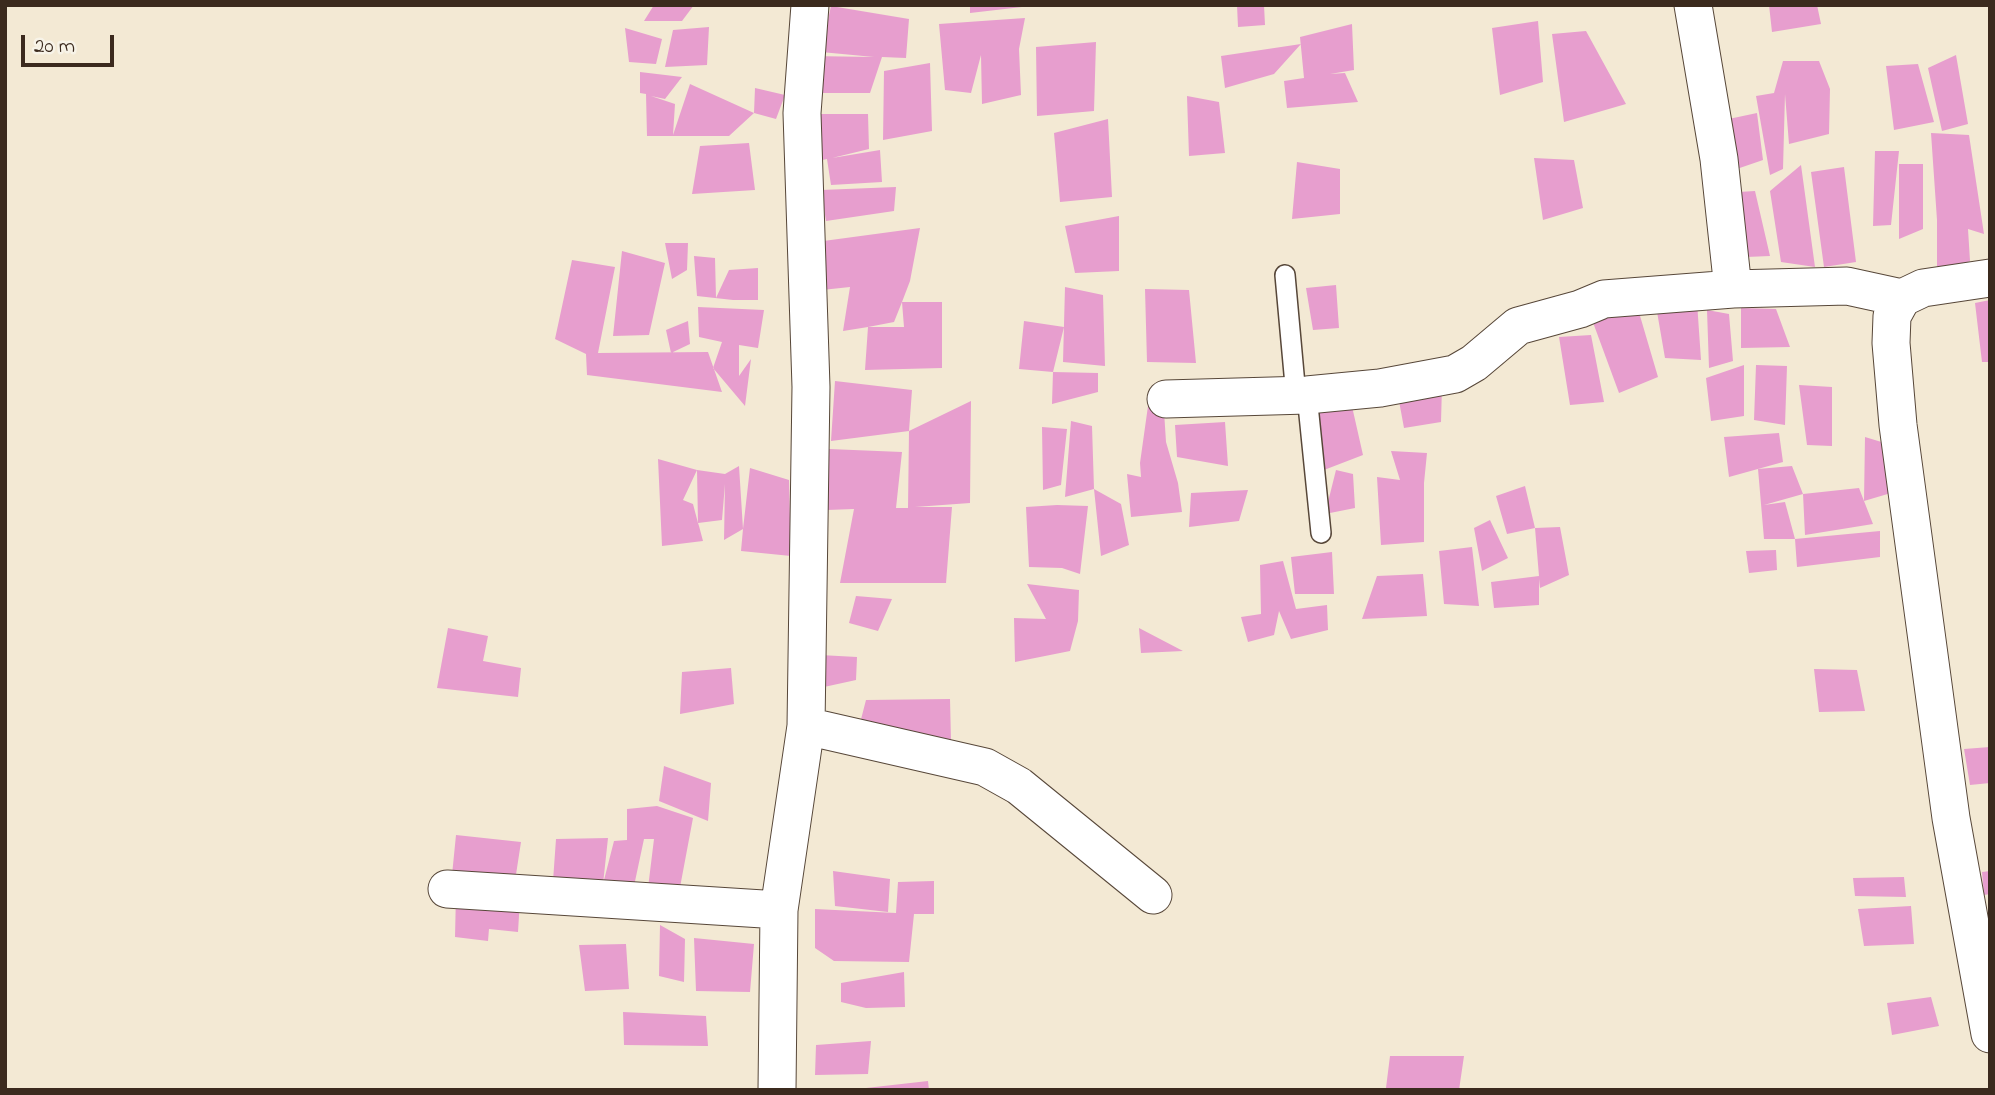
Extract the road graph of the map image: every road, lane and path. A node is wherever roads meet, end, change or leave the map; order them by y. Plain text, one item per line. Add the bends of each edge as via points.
1 (810, 5) edge
2 (1693, 5) edge
3 (1285, 275) dead end
4 (1990, 278) edge
5 (1733, 289) junction
6 (1902, 298) junction
7 (1301, 396) junction
8 (1166, 399) dead end
9 (1321, 533) dead end
10 (806, 726) junction
11 (447, 889) dead end
12 (1153, 895) dead end
13 (779, 910) junction
14 (1990, 1034) edge
15 (777, 1090) edge

1 - 10 street via 802,113 811,387
2 - 5 street
3 - 7 lane
4 - 6 street via 1923,288
5 - 6 street via 1847,286
5 - 7 street via 1604,299 1518,326 1455,374
6 - 14 street via 1892,316 1891,343 1898,425 1951,818
7 - 8 street
7 - 9 lane
10 - 12 street via 985,767 1019,786
10 - 13 street
11 - 13 street
13 - 15 street

